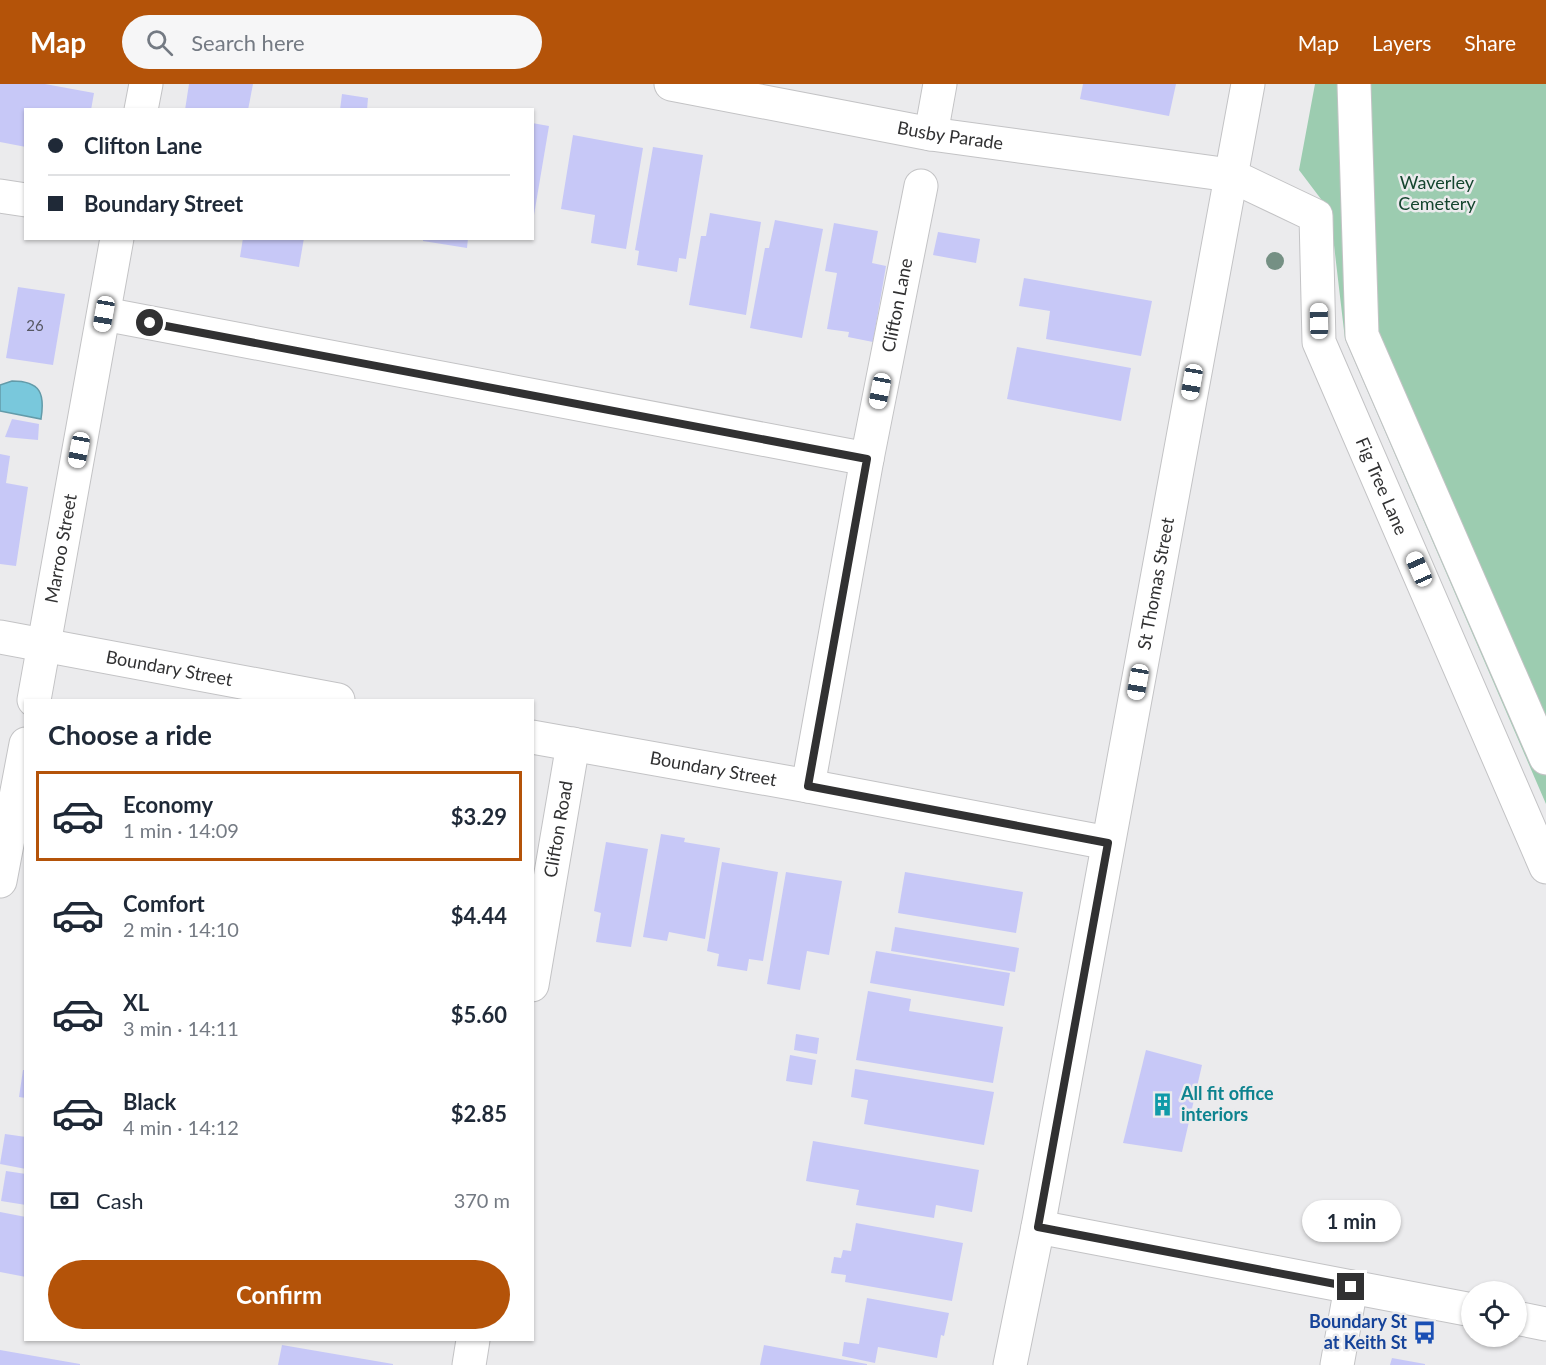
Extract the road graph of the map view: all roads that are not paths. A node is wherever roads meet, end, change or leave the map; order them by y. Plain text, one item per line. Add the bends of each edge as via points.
1 (146, 84) edge
2 (671, 84) edge
3 (939, 84) edge
4 (1248, 84) edge
5 (1354, 84) edge
6 (141, 108) edge
7 (931, 134) junction
8 (1230, 175) junction
9 (921, 186) dead end
10 (0, 196) edge
11 (24, 200) edge
12 (117, 240) edge
13 (104, 314) junction
14 (867, 459) junction
15 (0, 637) edge
16 (44, 645) junction
17 (33, 699) edge
18 (333, 699) edge
19 (534, 737) edge
20 (573, 744) junction
21 (24, 755) edge
22 (1546, 758) edge
23 (808, 786) junction
24 (1108, 843) junction
25 (1546, 867) edge
26 (0, 881) edge
27 (534, 973) edge
28 (1038, 1227) junction
29 (1351, 1287) junction
30 (1461, 1308) edge
31 (1527, 1320) edge
32 (1546, 1324) edge
33 (473, 1341) edge
34 (469, 1365) edge
35 (1010, 1365) edge
36 (1337, 1365) edge

1 - 6 street
2 - 7 street, Busby Parade
3 - 7 street
4 - 8 street, St Thomas Street
5 - 22 street via 1362,335
7 - 8 street, Busby Parade
8 - 24 street, St Thomas Street
8 - 25 street, Fig Tree Lane via 1316,216 1319,342
9 - 14 street, Clifton Lane
10 - 11 street
12 - 13 street, Marroo Street
13 - 14 street
13 - 16 street, Marroo Street
14 - 23 street, Clifton Lane
15 - 16 street, Boundary Street
16 - 17 street, Marroo Street
16 - 18 street, Boundary Street
19 - 20 street, Boundary Street
20 - 23 street, Boundary Street
20 - 27 street, Clifton Road
21 - 26 street
23 - 24 street, Boundary Street
24 - 28 street, St Thomas Street
28 - 29 street
28 - 35 street, St Thomas Street
29 - 30 street
29 - 36 street
31 - 32 street
33 - 34 street

